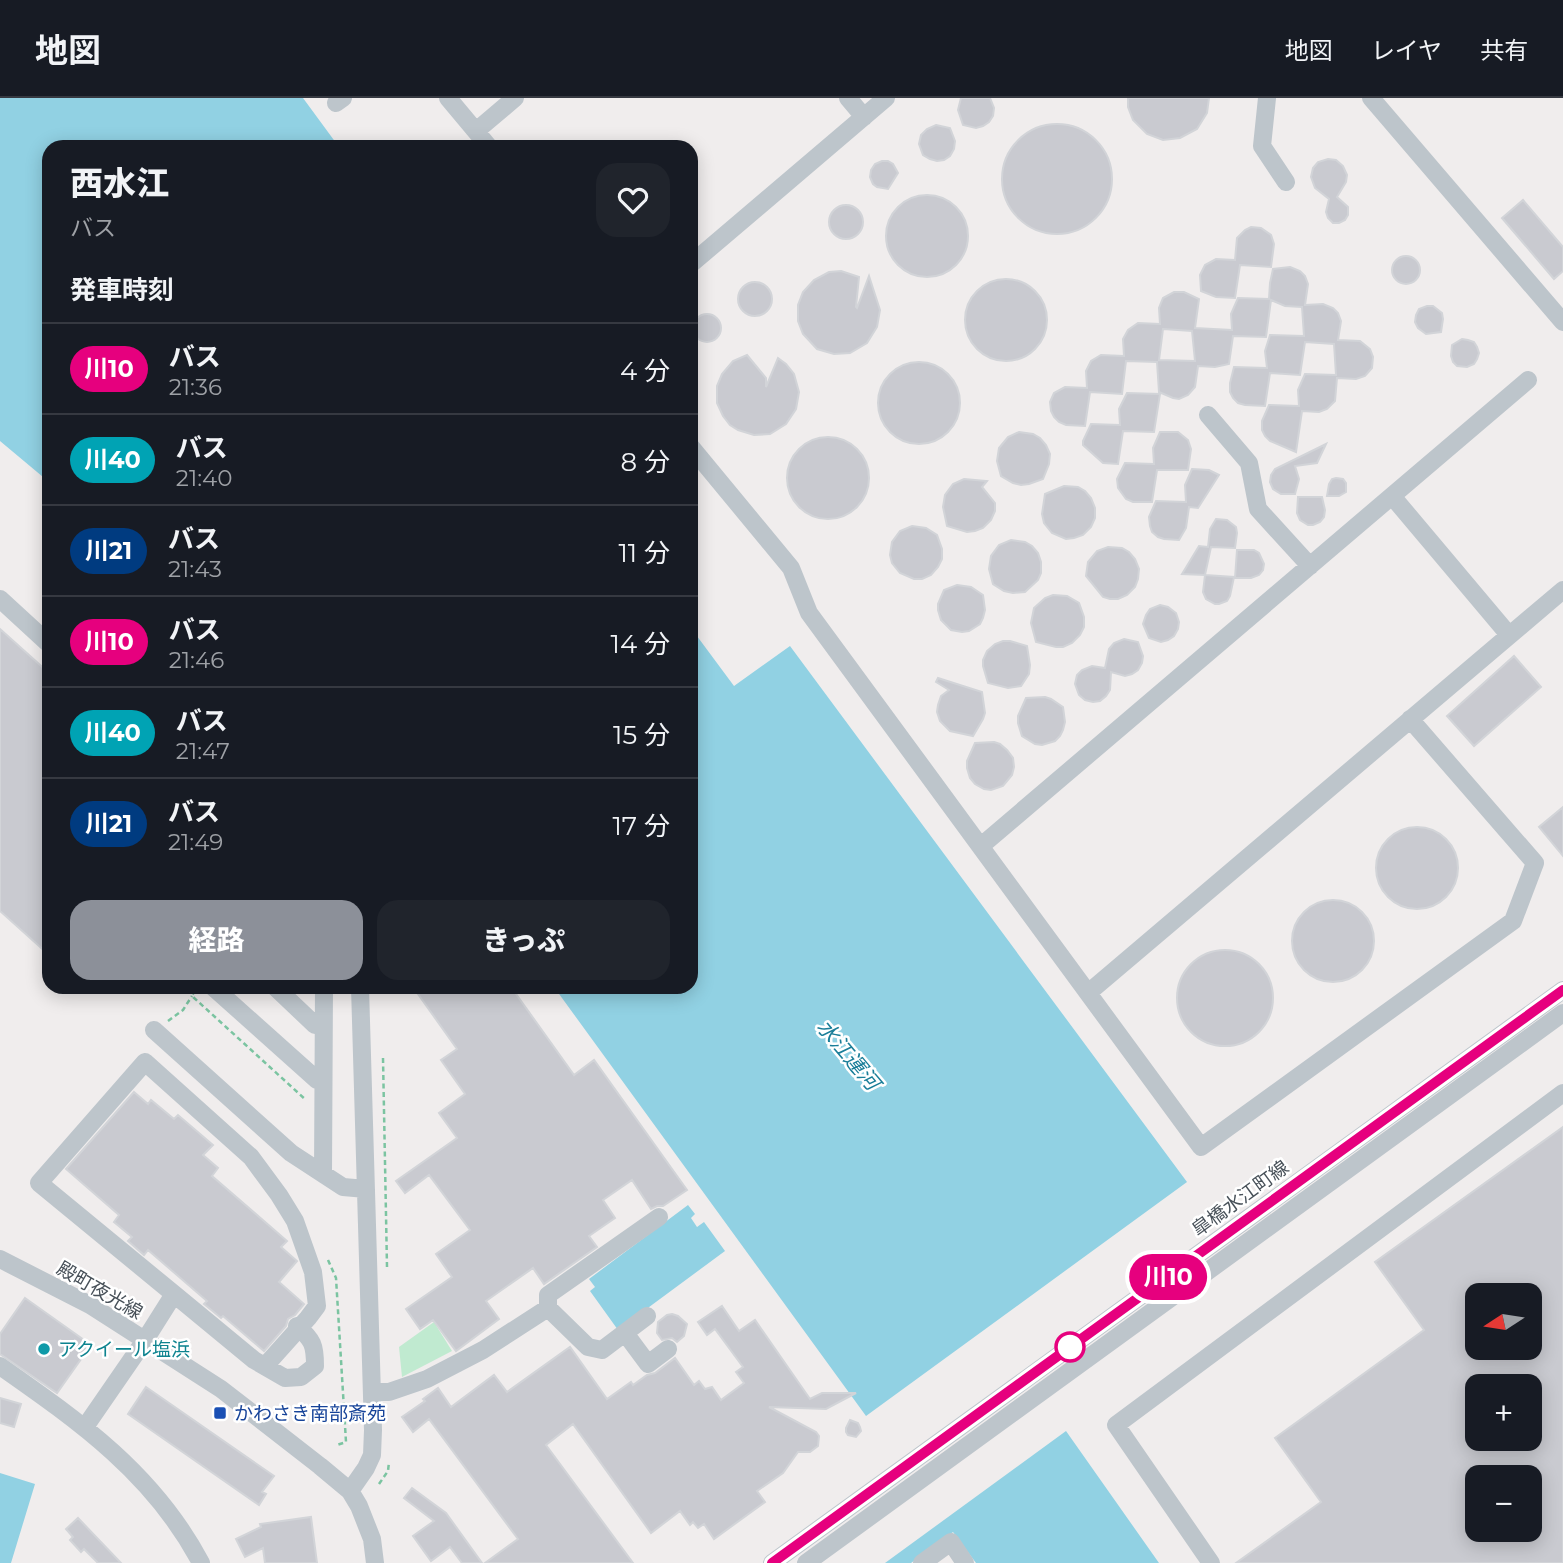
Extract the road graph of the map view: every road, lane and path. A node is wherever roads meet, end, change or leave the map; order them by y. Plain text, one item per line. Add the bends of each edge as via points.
1 (447, 98) edge
2 (515, 98) edge
3 (848, 98) edge
4 (886, 98) edge
5 (1267, 98) edge
6 (1371, 98) edge
7 (864, 117) junction
8 (476, 131) junction
9 (483, 140) edge
10 (1286, 182) dead end
11 (698, 258) edge
12 (1563, 322) edge
13 (1528, 380) dead end
14 (1208, 415) dead end
15 (698, 455) edge
16 (1392, 496) junction
17 (1310, 566) junction
18 (1563, 590) edge
19 (0, 599) edge
20 (1509, 635) junction
21 (42, 637) edge
22 (1410, 719) junction
23 (981, 846) junction
24 (1563, 990) edge
25 (1088, 993) junction
26 (224, 994) edge
27 (282, 994) edge
28 (324, 994) edge
29 (360, 994) edge
30 (192, 996) joint
31 (1563, 1013) edge
32 (323, 1024) junction
33 (158, 1027) joint
34 (323, 1082) junction
35 (1563, 1093) edge
36 (315, 1108) dead end
37 (323, 1174) junction
38 (366, 1189) junction
39 (659, 1217) dead end
40 (0, 1259) edge
41 (174, 1294) junction
42 (548, 1308) junction
43 (647, 1316) dead end
44 (299, 1326) junction
45 (625, 1333) junction
46 (145, 1340) junction
47 (668, 1349) dead end
48 (0, 1366) edge
49 (265, 1366) junction
50 (372, 1392) junction
51 (85, 1427) junction
52 (350, 1491) junction
53 (201, 1563) edge
54 (375, 1563) edge
55 (772, 1563) edge
56 (806, 1563) edge
57 (922, 1563) edge
58 (965, 1563) edge
59 (1211, 1563) edge

1 - 8 street
2 - 8 street
3 - 7 street
4 - 7 street
5 - 10 street via 1262,146
6 - 12 street
7 - 11 street
8 - 9 street
13 - 16 street
14 - 17 street via 1249,463 1258,509
15 - 23 street via 791,568 809,613
16 - 17 street
16 - 20 street
17 - 23 street
18 - 20 street
19 - 21 street
20 - 22 street
22 - 25 street
22 - 25 street via 1535,863 1513,921 1201,1147
23 - 25 street
24 - 55 street, 皐橋水江町線
26 - 34 street
27 - 32 street via 315,1025
28 - 32 street
29 - 38 street
30 - 33 path via 183,1010
30 - 36 path
31 - 56 street, 皐橋水江町線
32 - 34 street
33 - 37 street via 291,1153
34 - 37 street
35 - 59 street via 1116,1425
37 - 38 street via 343,1187
38 - 50 street
39 - 42 street via 548,1296
40 - 46 street, 殿町夜光線 via 90,1305
41 - 44 street via 39,1183 145,1062 251,1157 295,1221 313,1272 317,1306
41 - 46 street
41 - 49 street
42 - 45 street via 588,1347 602,1350
42 - 50 street via 427,1379 389,1392
43 - 45 street
44 - 49 street
44 - 49 street via 315,1348 315,1366 301,1377 285,1378
45 - 47 street via 648,1364
46 - 51 street
46 - 52 street, 殿町夜光線 via 221,1389
48 - 51 street
50 - 52 street via 372,1455
51 - 53 street via 137,1474 172,1515
52 - 54 street, 殿町夜光線 via 372,1539
57 - 58 street via 951,1542

